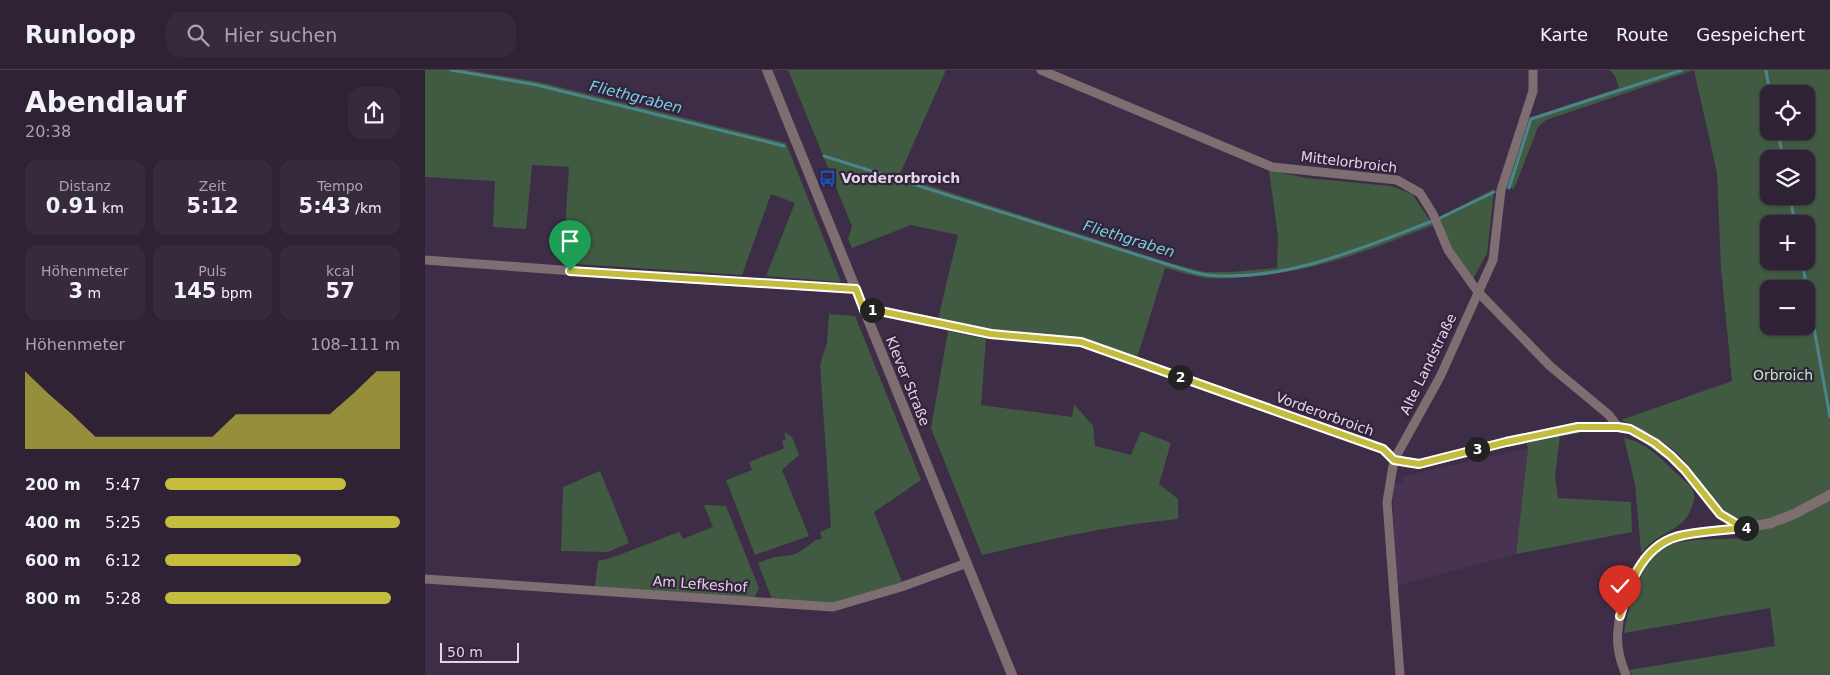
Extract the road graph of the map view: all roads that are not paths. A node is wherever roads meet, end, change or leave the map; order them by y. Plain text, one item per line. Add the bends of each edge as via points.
1 (767, 70) edge
2 (1041, 70) edge
3 (1533, 70) edge
4 (425, 260) edge
5 (856, 289) junction
6 (1478, 292) junction
7 (864, 310) junction
8 (1618, 427) junction
9 (1394, 460) junction
10 (1830, 495) edge
11 (1749, 527) junction
12 (967, 563) junction
13 (425, 579) edge
14 (1012, 675) edge
15 (1400, 675) edge
16 (1626, 675) edge

1 - 5 street, Klever Straße
2 - 6 street, Mittelorbroich via 1272,167 1397,180 1420,193 1448,250
3 - 6 street, Alte Landstraße via 1533,92 1501,190 1493,260
4 - 5 street
5 - 7 street, Klever Straße
6 - 8 street, Mittelorbroich via 1550,366 1609,415
6 - 9 street, Alte Landstraße via 1440,378
7 - 9 street, Vorderorbroich via 991,334 1081,342 1383,449
7 - 12 street, Klever Straße
8 - 9 street, Vorderorbroich via 1578,427 1419,464
8 - 11 street, Vorderorbroich via 1630,429 1655,443 1685,470 1720,514 1740,526
9 - 15 street, Alte Landstraße via 1387,502
10 - 11 street via 1794,514
11 - 16 street via 1682,535 1659,545 1648,555 1633,578 1617,630
12 - 13 street, Am Lefkeshof via 833,607
12 - 14 street, Klever Straße

